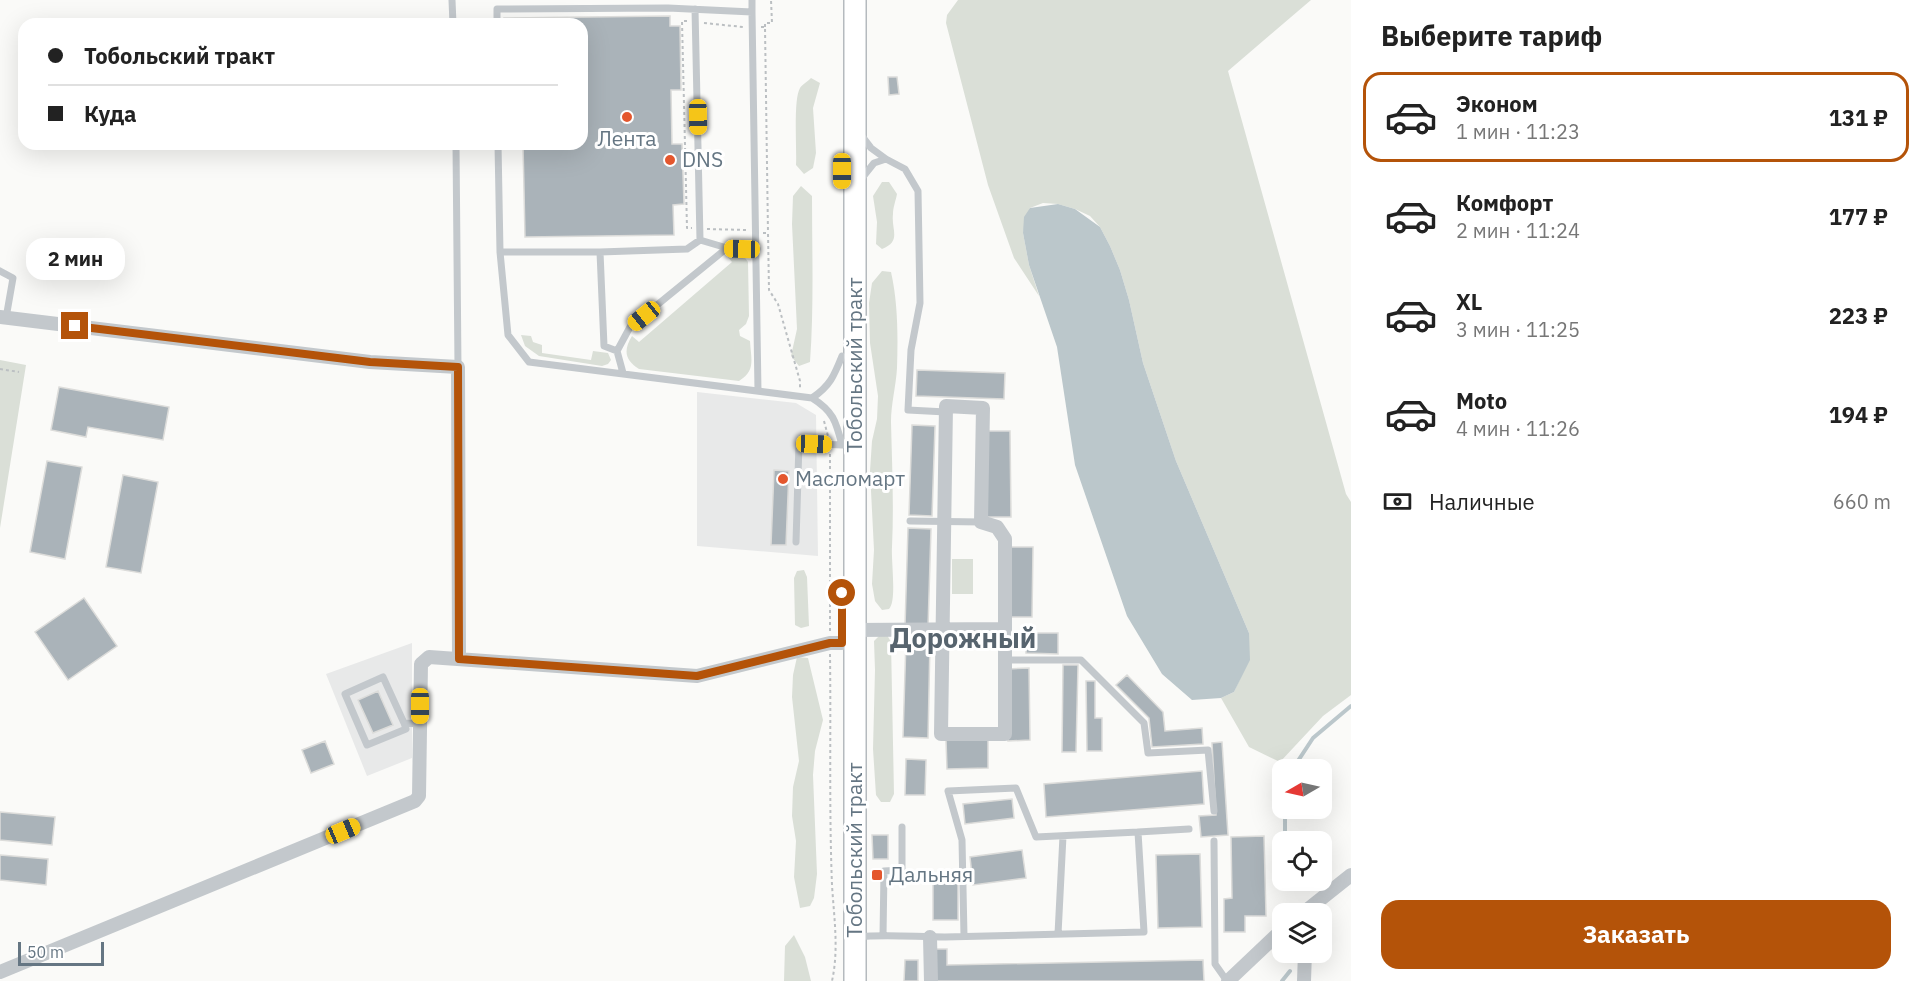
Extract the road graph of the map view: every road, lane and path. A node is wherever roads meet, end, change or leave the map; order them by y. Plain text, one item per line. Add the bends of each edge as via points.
1 (452, 0) edge
2 (752, 0) edge
3 (771, 0) edge
4 (853, 2) edge
5 (612, 4) edge
6 (696, 9) junction
7 (752, 12) junction
8 (453, 18) edge
9 (497, 18) edge
10 (765, 27) dead end
11 (855, 126) junction
12 (456, 150) edge
13 (498, 150) edge
14 (886, 159) junction
15 (856, 188) junction
16 (700, 240) junction
17 (727, 248) junction
18 (757, 249) junction
19 (500, 252) junction
20 (600, 252) junction
21 (0, 271) edge
22 (3, 317) edge
23 (617, 351) junction
24 (842, 356) junction
25 (458, 367) junction
26 (0, 369) edge
27 (19, 372) dead end
28 (623, 373) junction
29 (758, 391) junction
30 (812, 398) junction
31 (946, 412) junction
32 (842, 445) junction
33 (910, 521) dead end
34 (944, 522) junction
35 (981, 522) junction
36 (796, 543) dead end
37 (1005, 629) junction
38 (942, 630) junction
39 (842, 638) junction
40 (459, 659) junction
41 (1005, 660) junction
42 (404, 723) junction
43 (420, 724) junction
44 (1214, 811) dead end
45 (902, 827) dead end
46 (1189, 829) dead end
47 (1138, 832) junction
48 (1063, 836) junction
49 (1214, 841) dead end
50 (1351, 875) edge
51 (1316, 903) edge
52 (1058, 934) junction
53 (884, 936) junction
54 (964, 936) junction
55 (930, 937) junction
56 (848, 938) junction
57 (1272, 939) edge
58 (1305, 963) edge
59 (2, 975) edge
60 (832, 981) edge
61 (842, 981) edge
62 (855, 981) edge
63 (931, 981) edge
64 (1228, 981) edge
65 (1304, 981) edge

1 - 8 lane
2 - 7 lane
3 - 10 path via 772,23 765,23
4 - 11 main road, Тобольский тракт
4 - 24 main road, Тобольский тракт
5 - 6 lane
5 - 9 lane via 496,9
6 - 7 lane
6 - 16 lane
7 - 18 lane
11 - 14 lane via 871,148
11 - 15 main road, Тобольский тракт
12 - 25 lane
13 - 19 lane
14 - 15 lane via 874,163
14 - 31 lane via 905,169 918,191 920,303 911,350 908,410
15 - 39 main road, Тобольский тракт
16 - 17 lane
16 - 20 lane via 687,249
17 - 18 lane
17 - 23 lane via 630,327
18 - 29 lane
19 - 20 lane
19 - 28 lane via 508,335 529,362
20 - 23 lane via 604,346
21 - 22 lane via 13,278
22 - 25 street via 370,362
23 - 28 lane
24 - 30 lane via 825,389
24 - 32 main road, Тобольский тракт
25 - 40 street
26 - 27 path
28 - 29 lane
29 - 30 lane
30 - 32 lane via 835,419
31 - 34 street
31 - 35 street via 946,406 983,408
32 - 36 lane via 799,443
32 - 39 main road, Тобольский тракт
33 - 34 lane
34 - 35 lane
34 - 38 street
35 - 37 street via 997,527 1005,539
37 - 38 street
37 - 41 street
38 - 39 street
38 - 41 street via 941,734 1005,734
39 - 40 street via 697,676
39 - 56 main road, Тобольский тракт
39 - 60 path via 832,885 837,938
40 - 43 street via 429,657 421,664
41 - 44 lane via 1081,660 1144,723 1148,753 1208,750
42 - 42 lane via 383,677 345,694 367,745 406,729
42 - 43 lane
43 - 59 street via 416,801
45 - 53 lane via 902,870 884,872
46 - 47 lane
47 - 48 lane
47 - 52 lane via 1144,932
48 - 52 lane
48 - 54 lane via 1036,837 1016,788 948,791 962,840
49 - 64 lane via 1215,964
50 - 51 street
52 - 54 lane
53 - 55 lane
53 - 56 lane
54 - 55 lane
55 - 63 street
56 - 61 main road, Тобольский тракт
56 - 62 main road, Тобольский тракт
57 - 64 street
58 - 65 street

